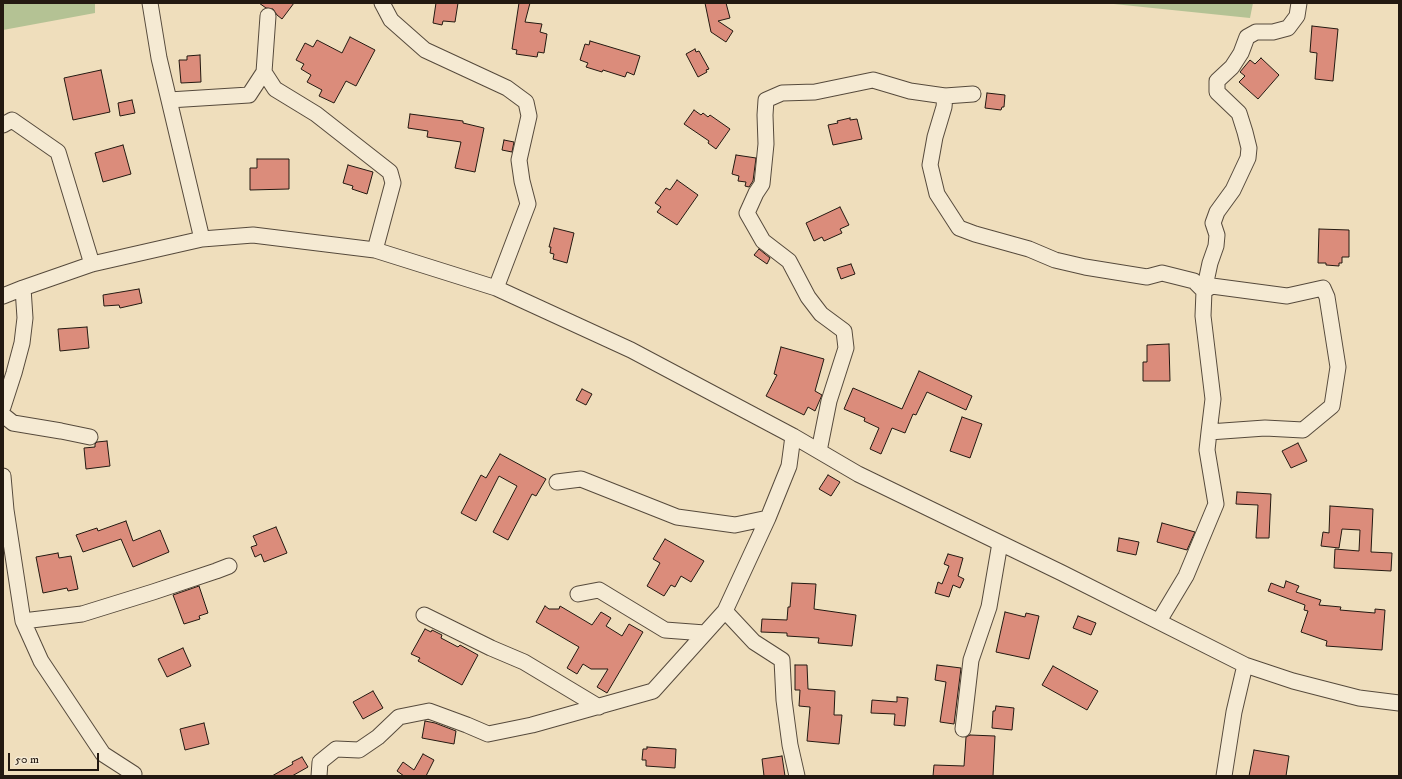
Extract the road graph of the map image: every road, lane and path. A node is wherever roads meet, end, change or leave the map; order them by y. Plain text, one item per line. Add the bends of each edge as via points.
1 (150, 3) edge
2 (382, 3) edge
3 (1299, 3) edge
4 (268, 16) dead end
5 (264, 72) junction
6 (973, 94) dead end
7 (944, 96) junction
8 (169, 100) junction
9 (3, 125) edge
10 (202, 239) junction
11 (375, 250) junction
12 (92, 264) junction
13 (23, 288) junction
14 (496, 288) junction
15 (1204, 292) junction
16 (3, 296) edge
17 (3, 408) edge
18 (3, 415) edge
19 (1209, 432) junction
20 (793, 436) junction
21 (90, 437) dead end
22 (819, 450) junction
23 (3, 476) edge
24 (558, 482) dead end
25 (768, 518) junction
26 (1000, 543) junction
27 (229, 566) dead end
28 (578, 594) dead end
29 (725, 611) junction
30 (424, 616) dead end
31 (23, 621) junction
32 (1159, 621) junction
33 (705, 634) junction
34 (1245, 665) junction
35 (1399, 703) edge
36 (599, 707) junction
37 (963, 729) dead end
38 (134, 774) dead end
39 (319, 776) edge
40 (797, 776) edge
41 (1224, 776) edge

1 - 8 street
2 - 14 street via 391,20 425,50 507,88 526,102 529,116 520,160 528,204
3 - 15 street via 1297,16 1288,28 1273,32 1256,32 1247,37 1232,67 1217,81 1217,92 1239,113 1249,148 1248,158 1233,190 1217,212 1213,223 1217,235 1216,246
4 - 5 street
5 - 8 street via 249,95
5 - 11 street via 275,89 316,114 390,172 393,183
6 - 7 street
7 - 15 street via 944,107 934,137 930,165 937,194 959,228 1030,248 1055,260 1086,267 1147,277 1162,273 1194,281
7 - 22 street via 910,92 873,80 815,92 782,93 766,100 766,144 762,184 747,213 763,241 789,261 808,297 821,314 844,331 846,348 829,401
8 - 10 street
9 - 12 street via 12,120 58,152
10 - 11 street via 253,235
10 - 12 street
11 - 14 street
12 - 13 street
13 - 16 street
13 - 17 street via 25,318 22,343
14 - 20 street via 631,350
15 - 19 street via 1203,316 1213,399
15 - 19 street via 1212,286 1287,296 1323,288 1327,297 1338,367 1332,406 1303,430 1265,428
18 - 21 street via 13,423
19 - 32 street via 1207,450 1216,504 1186,576
20 - 22 street
20 - 25 street via 789,466
22 - 26 street via 858,474
23 - 31 street
24 - 25 street via 581,480 677,517 735,524
25 - 29 street
26 - 32 street
26 - 37 street via 988,607 971,660
27 - 31 street via 82,614
28 - 33 street via 599,590 665,630
29 - 33 street
29 - 40 street via 754,642 782,660 784,700
30 - 36 street via 524,662
31 - 38 street via 41,661 103,754
32 - 34 street
33 - 36 street via 653,691
34 - 35 street via 1293,681 1359,698
34 - 41 street via 1234,712
36 - 39 street via 488,734 428,711 399,717 378,737 359,750 336,749 320,762

